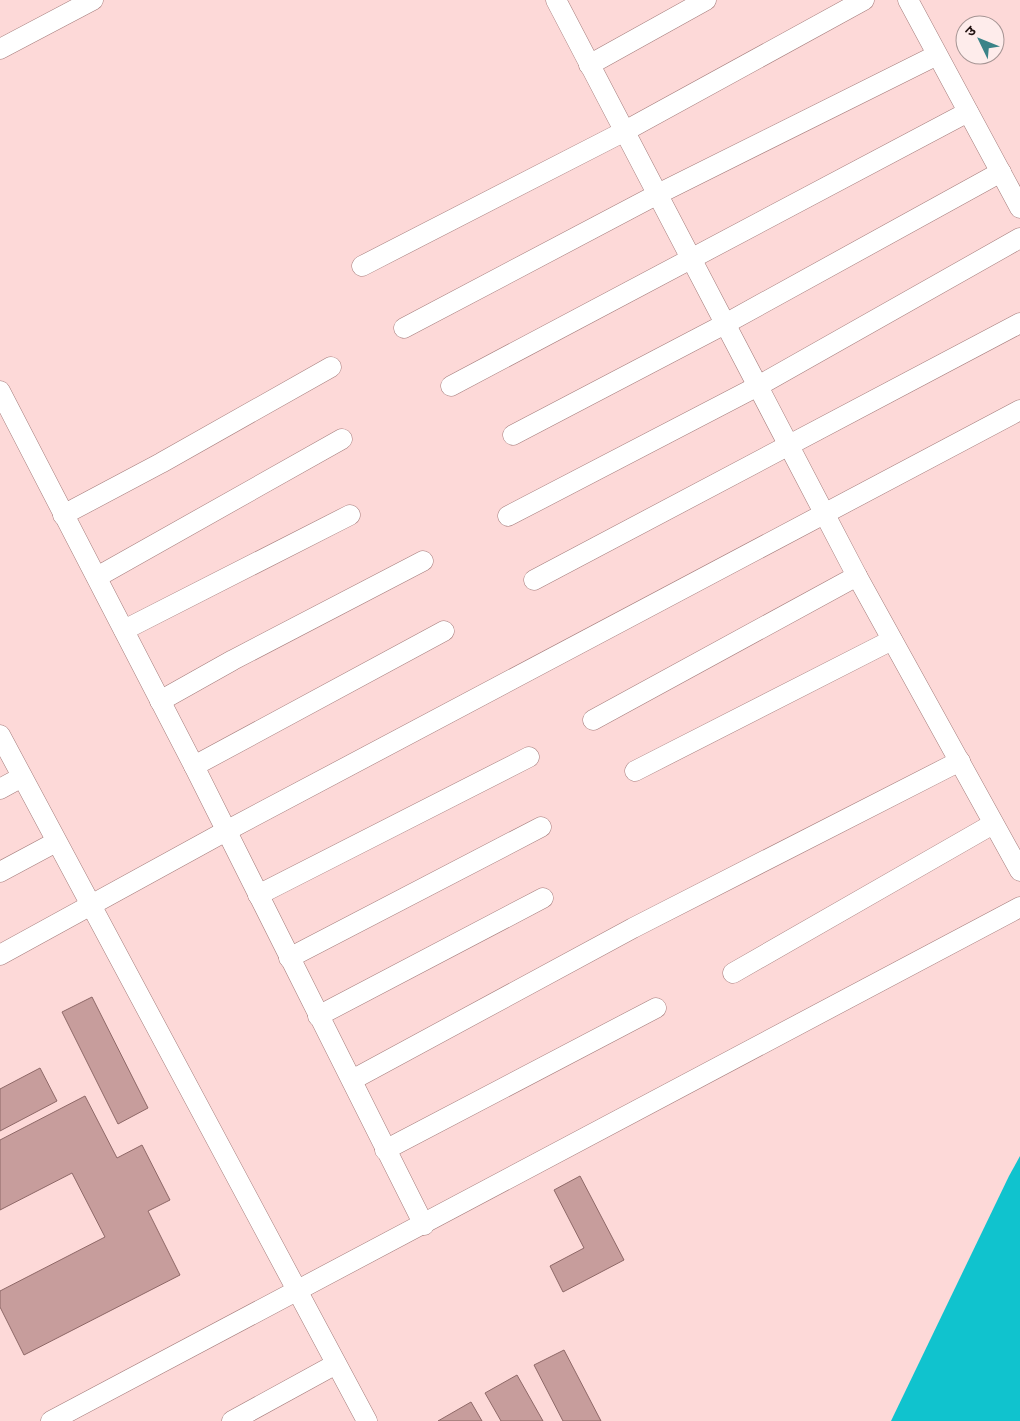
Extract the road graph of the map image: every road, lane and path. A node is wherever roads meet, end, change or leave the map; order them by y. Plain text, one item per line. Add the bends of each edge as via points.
1 (93, 0) edge
2 (706, 0) edge
3 (864, 0) edge
4 (908, 0) edge
5 (560, 2) edge
6 (0, 49) edge
7 (937, 54) junction
8 (589, 65) junction
9 (968, 112) junction
10 (625, 131) junction
11 (1001, 172) junction
12 (658, 194) junction
13 (1020, 208) edge
14 (1020, 238) edge
15 (692, 260) junction
16 (362, 266) dead end
17 (1020, 323) edge
18 (725, 324) junction
19 (404, 328) dead end
20 (331, 367) dead end
21 (451, 386) dead end
22 (758, 386) junction
23 (0, 391) edge
24 (1020, 410) edge
25 (513, 435) dead end
26 (342, 438) dead end
27 (788, 446) junction
28 (824, 514) junction
29 (63, 515) junction
30 (350, 516) dead end
31 (508, 516) dead end
32 (422, 561) dead end
33 (857, 576) junction
34 (97, 577) junction
35 (534, 580) dead end
36 (124, 630) junction
37 (444, 631) dead end
38 (892, 640) junction
39 (160, 701) junction
40 (593, 720) dead end
41 (0, 735) edge
42 (529, 756) dead end
43 (960, 761) junction
44 (194, 766) junction
45 (635, 772) dead end
46 (22, 777) junction
47 (0, 789) edge
48 (993, 824) junction
49 (541, 827) dead end
50 (226, 831) junction
51 (56, 842) junction
52 (1020, 871) edge
53 (0, 872) edge
54 (258, 895) junction
55 (543, 898) dead end
56 (90, 907) junction
57 (1020, 907) edge
58 (0, 955) edge
59 (289, 958) junction
60 (733, 973) dead end
61 (656, 1008) dead end
62 (318, 1016) junction
63 (352, 1080) junction
64 (385, 1150) junction
65 (424, 1225) junction
66 (295, 1290) junction
67 (336, 1364) junction
68 (51, 1421) edge
69 (232, 1421) edge
70 (367, 1421) edge

1 - 6 street
2 - 8 street
3 - 10 street
4 - 7 street
5 - 8 street
7 - 9 street
7 - 12 street
8 - 10 street
9 - 11 street
9 - 15 street
10 - 12 street
10 - 16 street
11 - 13 street
11 - 18 street
12 - 15 street
12 - 19 street
14 - 22 street
15 - 18 street
15 - 21 street
17 - 27 street
18 - 22 street
18 - 25 street
20 - 29 street
22 - 27 street
22 - 31 street
23 - 29 street
24 - 28 street
26 - 34 street
27 - 28 street
27 - 35 street
28 - 33 street
28 - 50 street
29 - 34 street
30 - 36 street
32 - 39 street
33 - 38 street
33 - 40 street
34 - 36 street
36 - 39 street
37 - 44 street
38 - 43 street
38 - 45 street
39 - 44 street
41 - 46 street
42 - 54 street
43 - 48 street
43 - 63 street via 642,924
44 - 50 street
46 - 47 street
46 - 51 street
48 - 52 street
48 - 60 street
49 - 59 street
50 - 54 street
50 - 56 street
51 - 53 street
51 - 56 street
54 - 59 street
55 - 62 street
56 - 58 street
56 - 66 street
57 - 65 street
59 - 62 street
61 - 64 street
62 - 63 street
63 - 64 street
64 - 65 street
65 - 66 street
66 - 67 street
66 - 68 street
67 - 69 street
67 - 70 street

